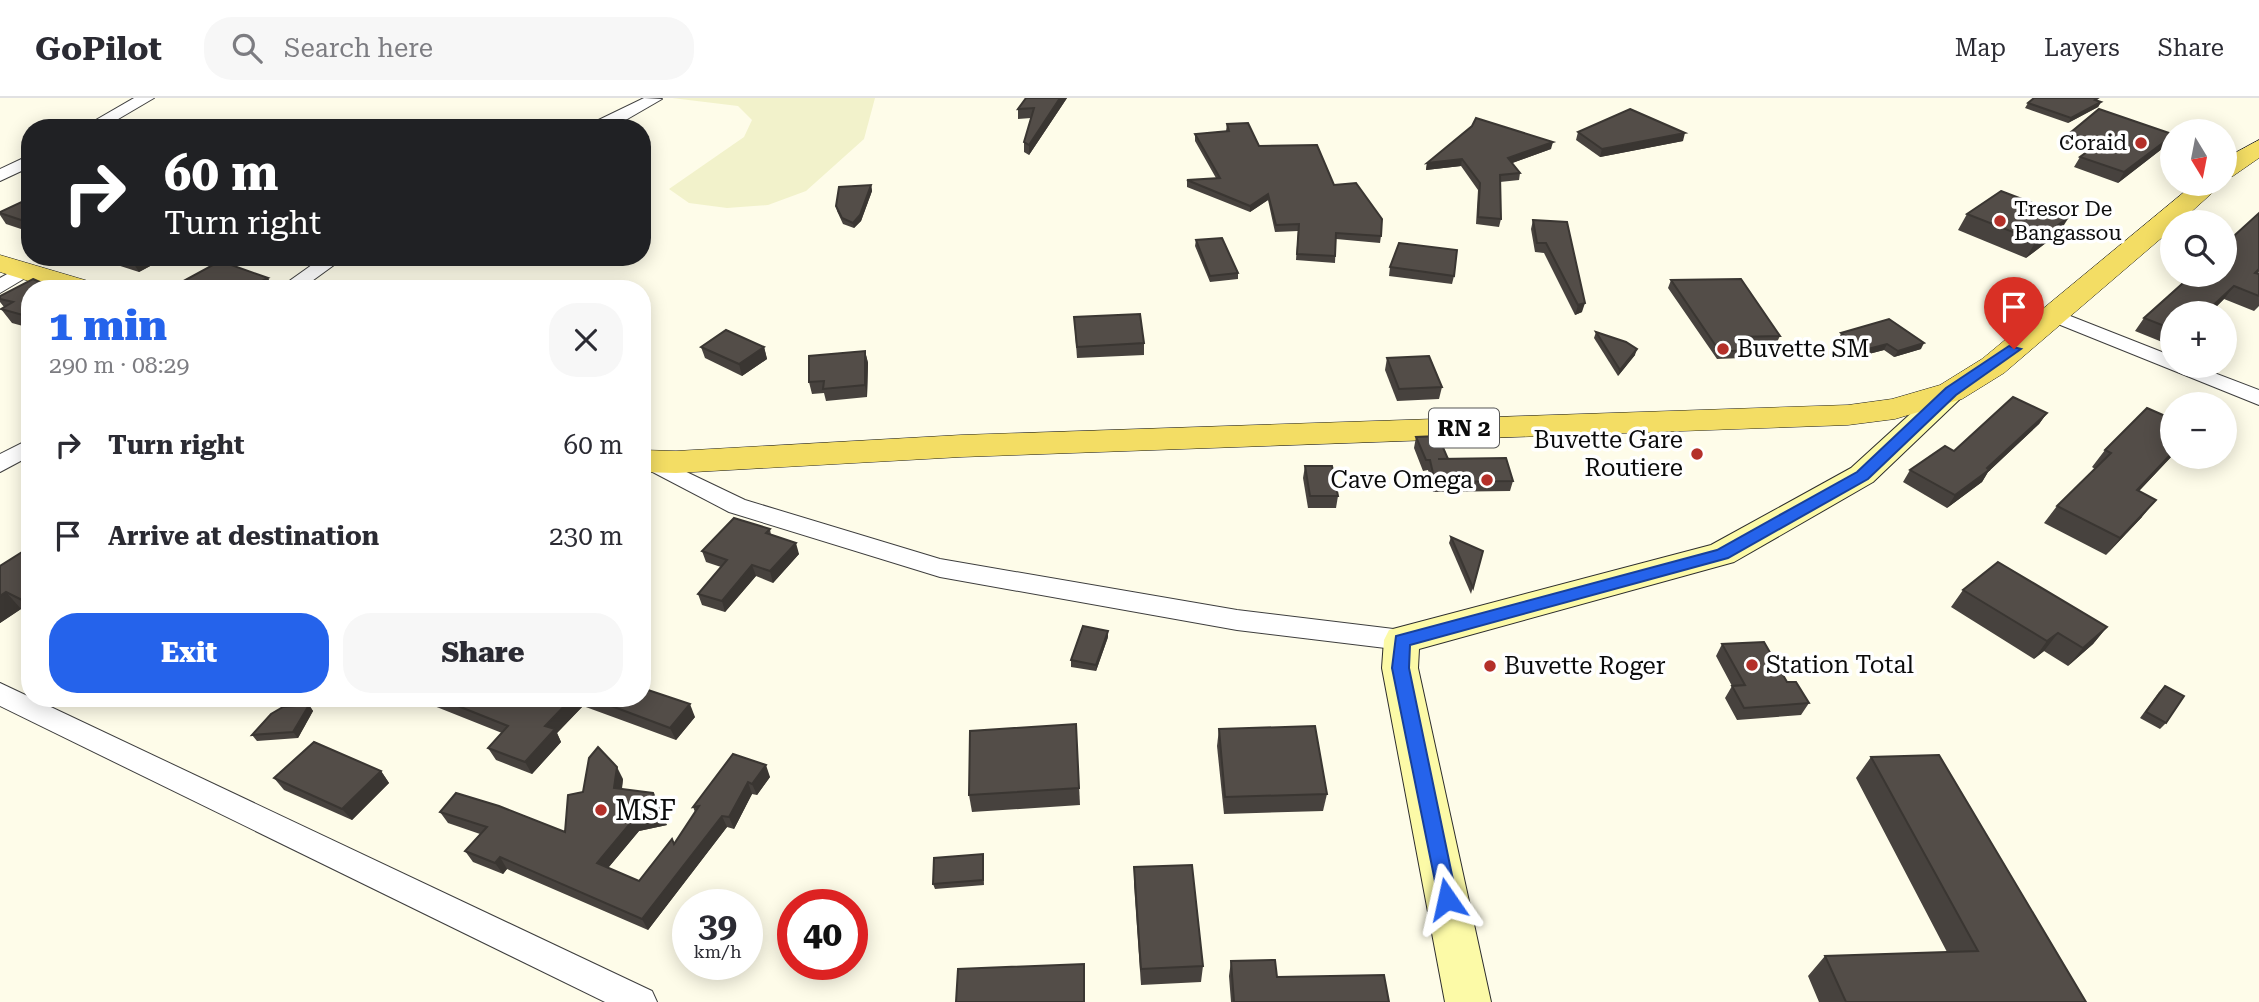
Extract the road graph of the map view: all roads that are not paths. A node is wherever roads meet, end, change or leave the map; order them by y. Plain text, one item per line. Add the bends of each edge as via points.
1 (146, 98) edge
2 (654, 99) edge
3 (107, 119) edge
4 (617, 119) edge
5 (2259, 147) edge
6 (2237, 162) edge
7 (21, 165) edge
8 (0, 176) edge
9 (2195, 196) edge
10 (12, 266) edge
11 (322, 266) edge
12 (56, 280) edge
13 (302, 280) edge
14 (0, 287) edge
15 (2055, 316) junction
16 (2160, 358) edge
17 (2208, 378) edge
18 (1951, 391) junction
19 (2259, 398) edge
20 (21, 451) edge
21 (651, 462) edge
22 (0, 464) edge
23 (651, 464) edge
24 (1402, 640) junction
25 (0, 694) edge
26 (21, 704) edge
27 (27, 707) edge
28 (640, 1002) edge
29 (1468, 1002) edge

1 - 3 street
2 - 4 street
5 - 6 main road
7 - 8 street
9 - 15 main road, RN 2
10 - 12 main road
10 - 14 street
11 - 13 street
15 - 16 street
15 - 18 main road, RN 2 via 1993,366
17 - 19 street
18 - 21 main road, RN 2 via 1895,409 1848,415 961,446
18 - 24 street via 1862,475 1722,554
20 - 22 street
23 - 24 street via 737,506 940,568 1237,620
24 - 29 street via 1400,668
25 - 26 street
27 - 28 street

